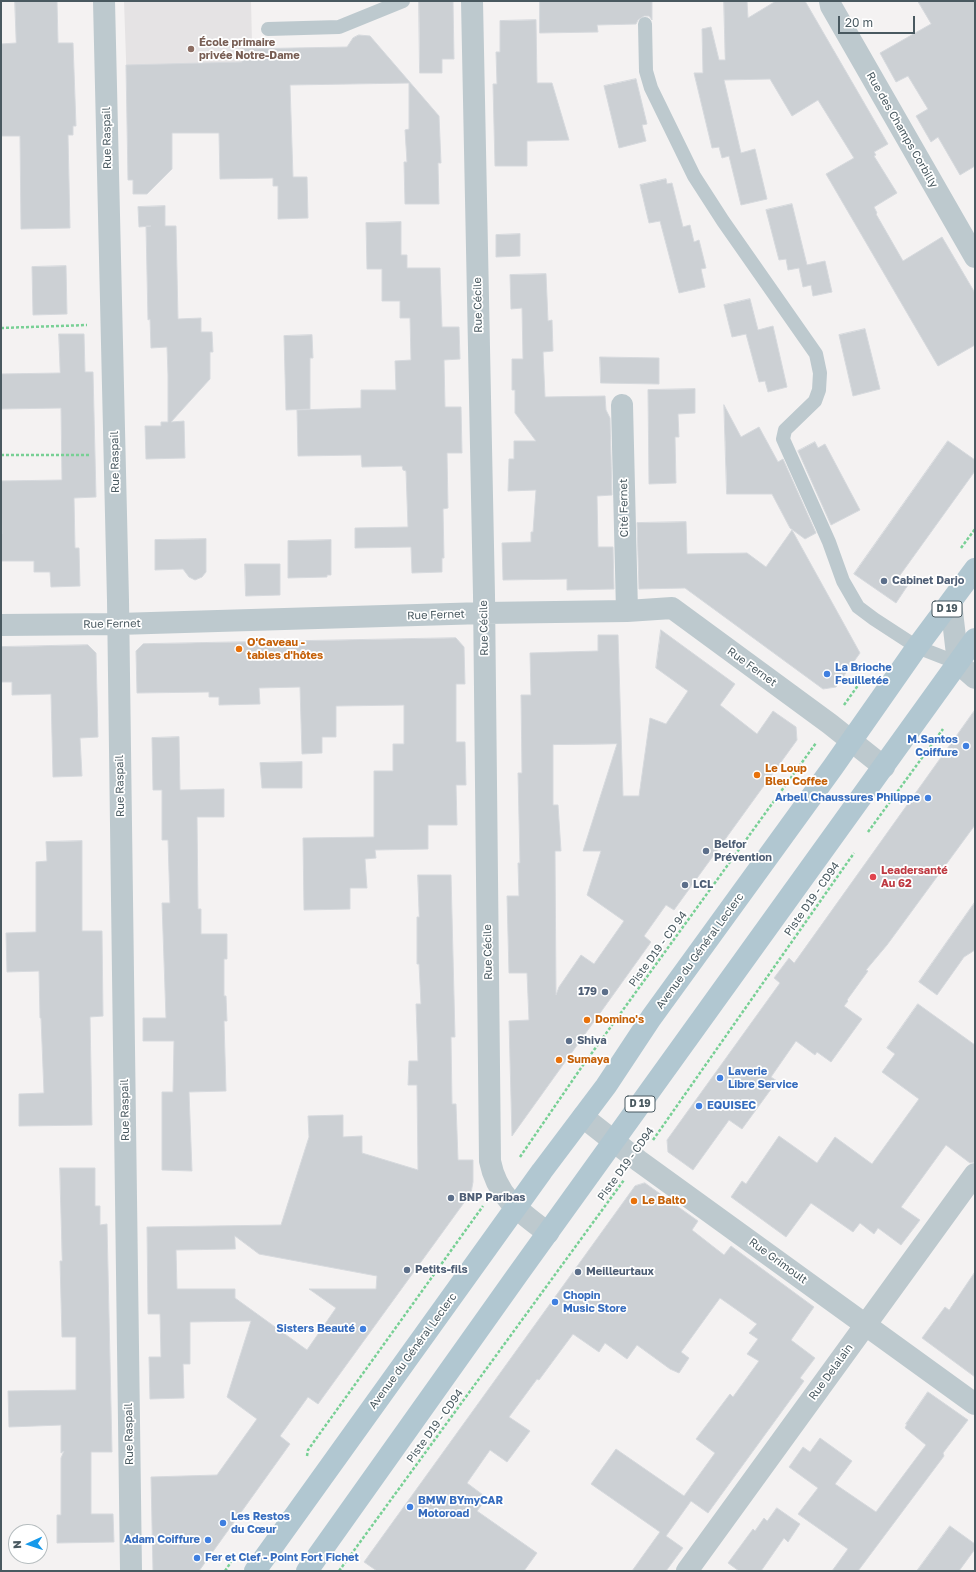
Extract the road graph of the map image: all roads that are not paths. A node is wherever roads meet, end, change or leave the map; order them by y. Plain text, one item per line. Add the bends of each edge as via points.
1 (104, 1) edge
2 (403, 1) edge
3 (472, 1) edge
4 (830, 1) edge
5 (645, 24) dead end
6 (268, 29) dead end
7 (975, 258) edge
8 (622, 405) dead end
9 (975, 569) edge
10 (951, 603) junction
11 (627, 611) junction
12 (484, 613) junction
13 (118, 624) junction
14 (1, 625) edge
15 (975, 638) edge
16 (917, 647) junction
17 (958, 663) junction
18 (975, 678) edge
19 (851, 741) junction
20 (884, 767) junction
21 (583, 1117) junction
22 (615, 1141) junction
23 (975, 1174) edge
24 (515, 1209) junction
25 (548, 1233) junction
26 (866, 1324) junction
27 (975, 1404) edge
28 (131, 1571) edge
29 (255, 1571) edge
30 (307, 1571) edge
31 (687, 1571) edge

1 - 13 street, Rue Raspail
2 - 6 lane via 339,27
3 - 12 street, Rue Cécile
4 - 7 street, Rue des Champs Corbilly
5 - 16 lane via 646,71 651,88 694,176 722,221 816,354 820,373 819,390 815,401 785,430 783,439 829,542 843,581 858,607
8 - 11 street, Cité Fernet
9 - 10 main road, Avenue du Général Leclerc / D 19
10 - 16 main road, Avenue du Général Leclerc / D 19
10 - 17 street
11 - 12 street, Rue Fernet
11 - 19 street, Rue Fernet via 672,608
12 - 13 street, Rue Fernet
12 - 24 street, Rue Cécile via 490,1161 498,1186
13 - 14 street, Rue Fernet
13 - 28 street, Rue Raspail
15 - 17 main road, D 19
16 - 17 lane
16 - 19 main road, Avenue du Général Leclerc / D 19
17 - 18 street
17 - 20 main road, D 19
19 - 20 street
19 - 21 main road, Avenue du Général Leclerc / D 19
20 - 22 main road, D 19
21 - 22 street, Rue Grimoult
21 - 24 main road, Avenue du Général Leclerc / D 19
22 - 25 main road, D 19
22 - 26 street, Rue Grimoult via 639,1161
23 - 26 street, Rue Delalain
24 - 25 street, Rue Cécile
24 - 29 main road, Avenue du Général Leclerc / D 19
25 - 30 main road, D 19
26 - 27 street, Rue Grimoult
26 - 31 street, Rue Delalain

